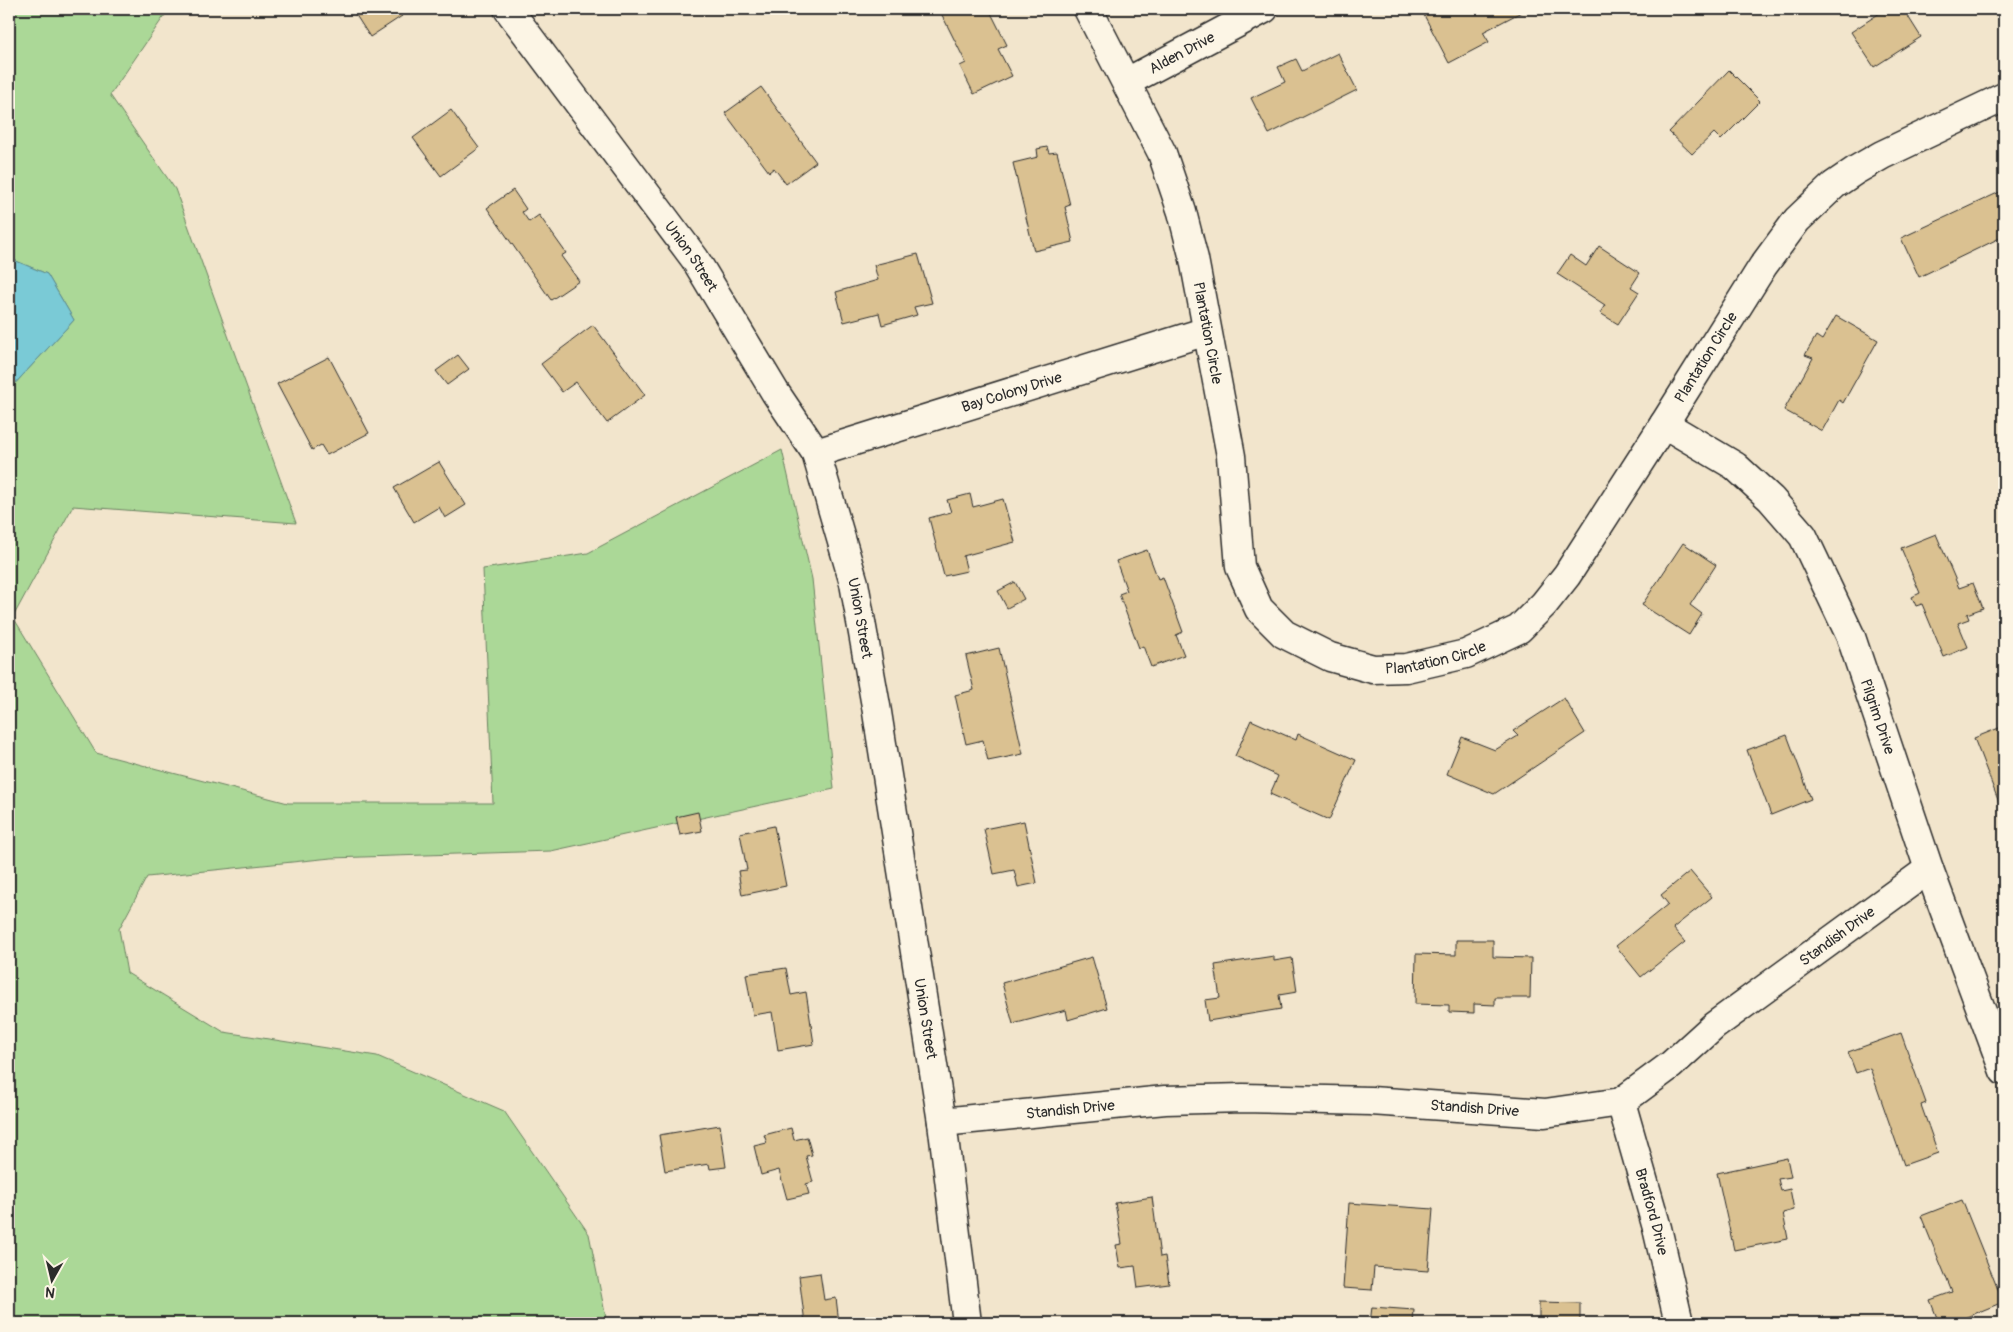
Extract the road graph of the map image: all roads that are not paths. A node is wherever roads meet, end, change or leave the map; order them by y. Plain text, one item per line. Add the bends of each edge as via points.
1 (508, 9) edge
2 (1088, 9) edge
3 (1264, 9) edge
4 (1127, 82) junction
5 (2004, 97) edge
6 (1207, 331) junction
7 (1664, 424) junction
8 (816, 453) junction
9 (1929, 869) junction
10 (2004, 1071) edge
11 (1621, 1102) junction
12 (942, 1122) junction
13 (967, 1323) edge
14 (1679, 1323) edge

1 - 8 street, Union Street via 695,259 775,392
2 - 4 street, Plantation Circle
3 - 4 street, Alden Drive
4 - 6 street, Plantation Circle via 1162,153 1182,212
5 - 7 street, Plantation Circle via 1882,155 1856,170 1815,202 1797,220 1763,266
6 - 7 street, Plantation Circle via 1231,456 1240,568 1258,609 1284,634 1330,658 1373,669 1406,668 1466,654 1519,629 1567,575
6 - 8 street, Bay Colony Drive
7 - 9 street, Pilgrim Drive via 1735,466 1772,498 1803,536 1851,637
8 - 12 street, Union Street via 854,584
9 - 10 street, Pilgrim Drive
9 - 11 street, Standish Drive via 1714,1026 1671,1065
11 - 12 street, Standish Drive via 1545,1113 1371,1101 1165,1100
11 - 14 street, Bradford Drive via 1657,1228
12 - 13 street, Union Street

